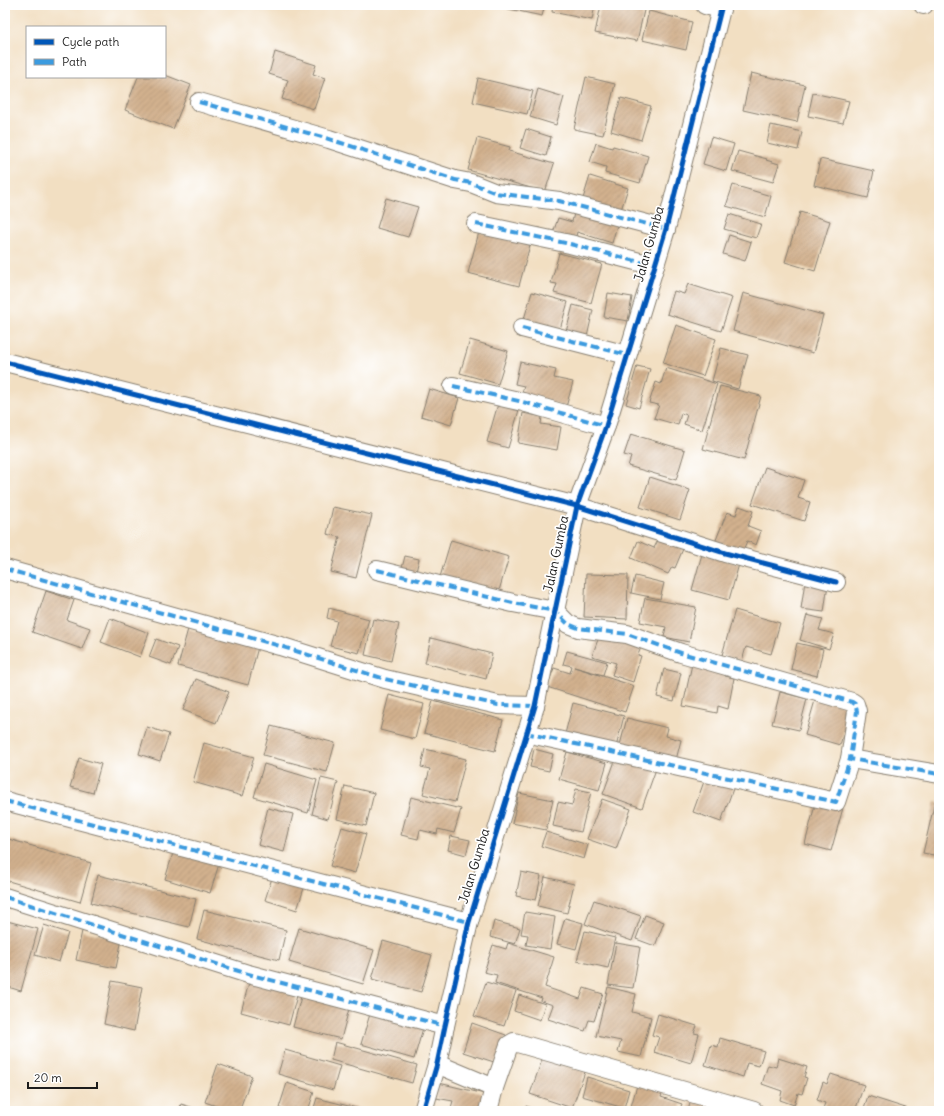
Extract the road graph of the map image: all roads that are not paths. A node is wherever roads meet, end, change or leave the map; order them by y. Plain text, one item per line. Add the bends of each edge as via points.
1 (716, 6) edge
2 (199, 102) dead end
3 (476, 224) dead end
4 (666, 229) junction
5 (655, 266) junction
6 (522, 328) dead end
7 (628, 355) junction
8 (5, 362) edge
9 (453, 386) dead end
10 (606, 426) junction
11 (577, 506) junction
12 (5, 569) edge
13 (377, 570) dead end
14 (836, 582) dead end
15 (555, 611) junction
16 (535, 706) junction
17 (526, 733) junction
18 (850, 759) junction
19 (939, 774) edge
20 (5, 801) edge
21 (5, 897) edge
22 (468, 922) junction
23 (445, 1026) junction
24 (437, 1064) junction
25 (494, 1088) junction
26 (423, 1111) edge
27 (488, 1111) edge
28 (754, 1111) edge

1 - 4 street, Jalan Gumba
2 - 4 street via 329,139 496,193 559,201
3 - 5 street via 570,244
4 - 5 street, Jalan Gumba
5 - 7 street, Jalan Gumba
6 - 7 street
7 - 10 street, Jalan Gumba
8 - 11 street
9 - 10 street via 523,402
10 - 11 street, Jalan Gumba
11 - 14 street via 725,553
11 - 15 street, Jalan Gumba
12 - 16 street via 280,646 385,679 498,705
13 - 15 street
15 - 16 street, Jalan Gumba
15 - 18 street via 568,624 578,628 627,634 681,653 852,702 857,711
16 - 17 street, Jalan Gumba
17 - 18 street via 836,802
17 - 22 street, Jalan Gumba
18 - 19 street
20 - 22 street
21 - 23 street via 248,974
22 - 23 street, Jalan Gumba
23 - 24 street, Jalan Gumba
24 - 25 street
24 - 26 street, Jalan Gumba
25 - 27 street
25 - 28 street via 509,1045 514,1042

